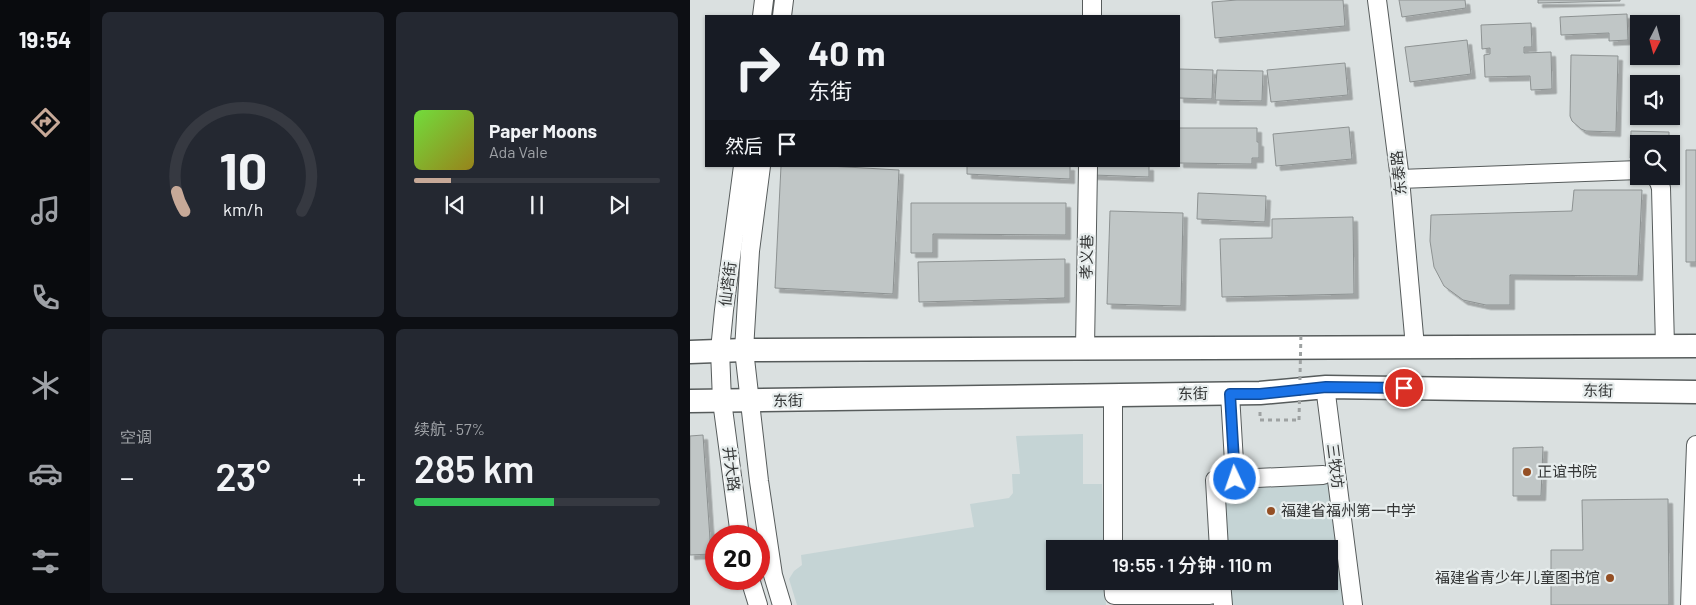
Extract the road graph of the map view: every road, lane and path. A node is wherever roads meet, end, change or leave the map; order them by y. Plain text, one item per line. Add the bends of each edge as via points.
1 (764, 0) edge
2 (784, 0) edge
3 (1092, 0) edge
4 (1377, 0) edge
5 (762, 15) edge
6 (782, 15) edge
7 (1092, 15) edge
8 (743, 167) edge
9 (761, 167) edge
10 (1088, 167) edge
11 (1630, 170) edge
12 (1400, 179) junction
13 (1660, 185) edge
14 (1301, 332) dead end
15 (1665, 346) junction
16 (1696, 346) edge
17 (1416, 347) junction
18 (1086, 348) junction
19 (720, 350) junction
20 (744, 350) junction
21 (690, 352) edge
22 (1326, 387) junction
23 (1696, 392) edge
24 (1230, 394) junction
25 (1260, 394) junction
26 (1113, 395) junction
27 (690, 401) edge
28 (722, 401) junction
29 (749, 402) junction
30 (1696, 445) edge
31 (1323, 475) dead end
32 (1235, 479) junction
33 (739, 525) edge
34 (1114, 540) edge
35 (1218, 540) edge
36 (753, 590) edge
37 (1114, 590) edge
38 (1217, 600) edge
39 (758, 605) edge
40 (782, 605) edge
41 (1353, 605) edge
42 (1690, 605) edge

1 - 5 street
2 - 6 street
3 - 7 street
4 - 12 street, 东泰路
8 - 19 street, 仙塔街
9 - 20 street via 750,251
10 - 18 street, 孝义巷
11 - 12 street
12 - 17 street, 东泰路
13 - 15 street
14 - 25 path, bridge via 1300,420 1260,420
15 - 16 main road
15 - 17 main road
17 - 18 main road
18 - 20 main road
19 - 20 main road
19 - 21 main road
19 - 28 street, 仙塔街
20 - 29 street
22 - 23 main road, 东街
22 - 25 main road, 东街
22 - 41 street, 三牧坊
24 - 25 main road, 东街
24 - 26 main road, 东街
24 - 32 street
26 - 29 main road, 东街
26 - 34 street
27 - 28 main road, 东街
28 - 29 main road, 东街
28 - 33 street, 井大路
29 - 40 street via 772,574
30 - 42 street
31 - 32 street
32 - 35 street via 1215,480
36 - 39 street
37 - 38 street via 1114,595

